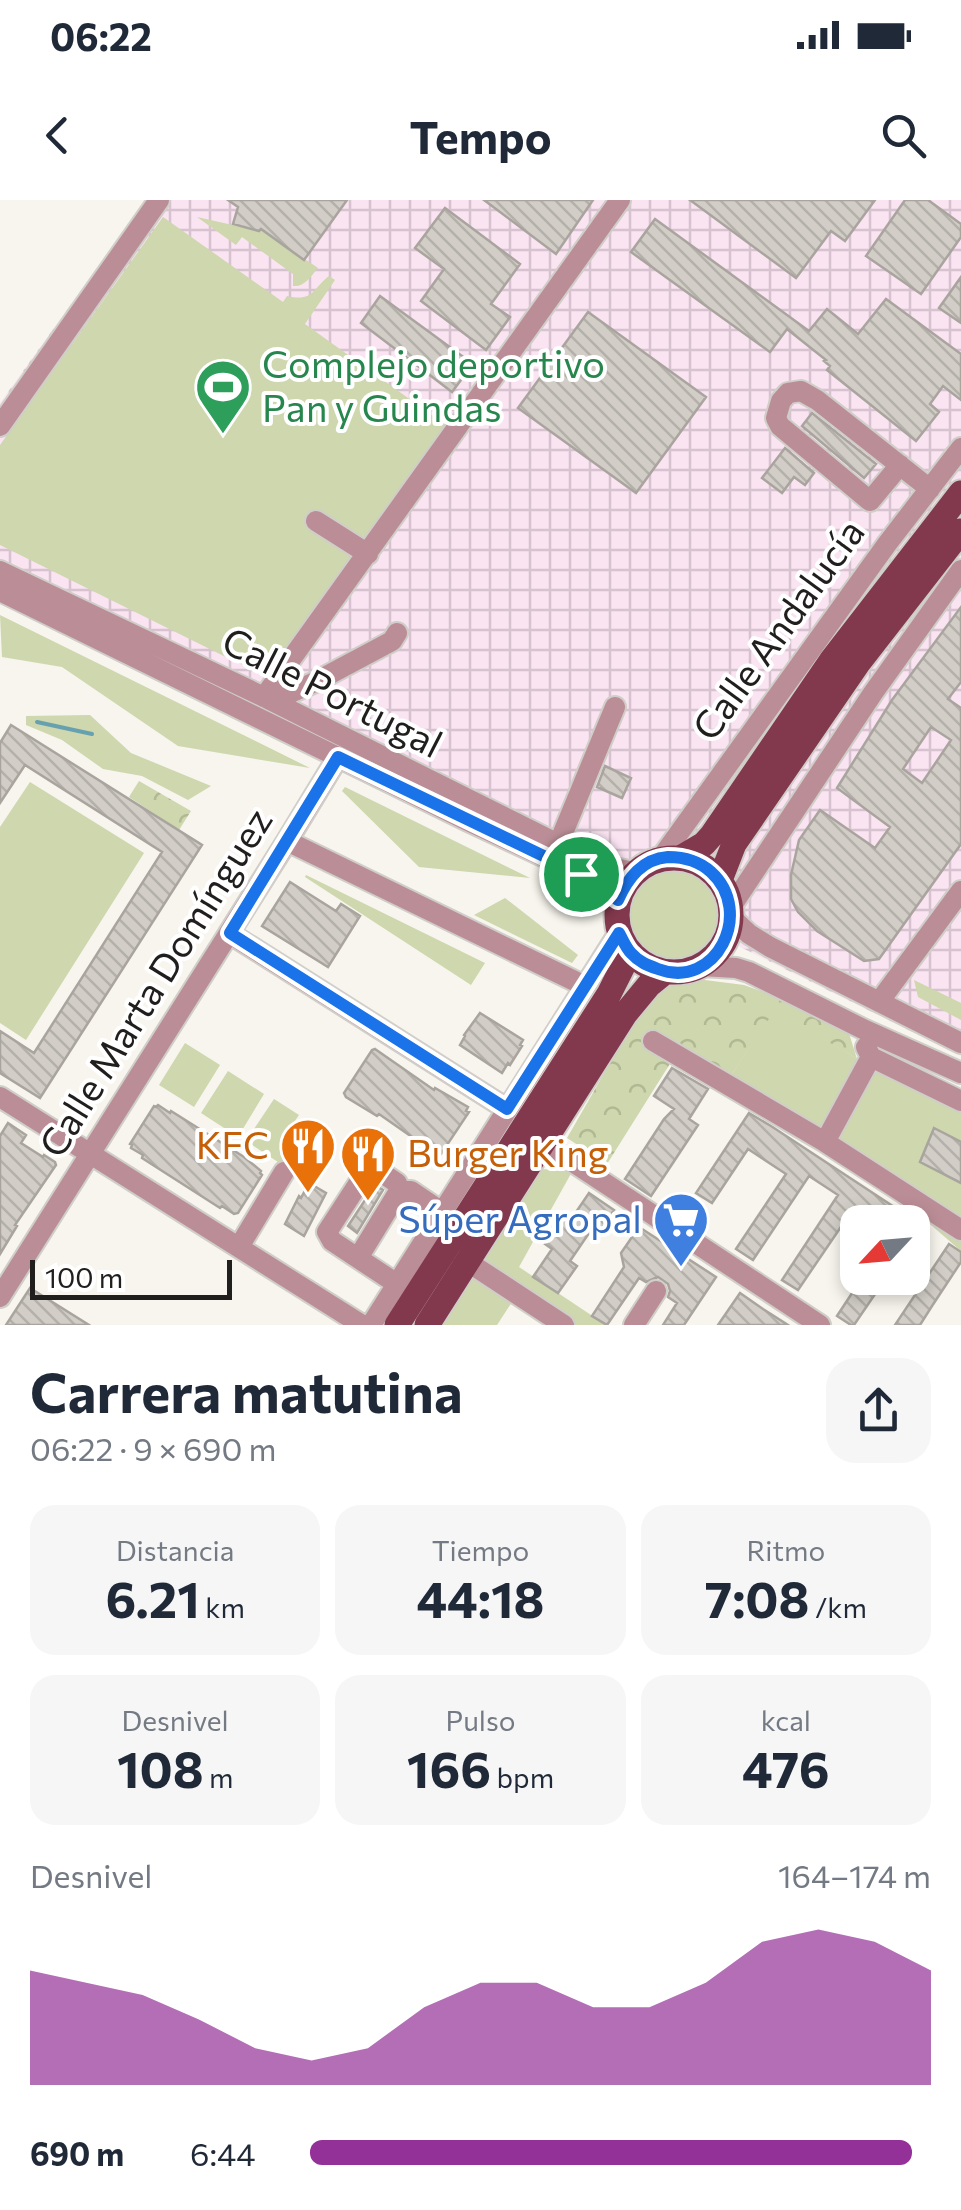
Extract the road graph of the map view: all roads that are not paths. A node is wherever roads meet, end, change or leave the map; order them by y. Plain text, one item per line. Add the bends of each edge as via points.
1 (160, 200) edge
2 (620, 200) edge
3 (0, 426) edge
4 (961, 448) edge
5 (900, 464) junction
6 (930, 489) junction
7 (961, 493) edge
8 (316, 521) dead end
9 (961, 531) edge
10 (368, 554) junction
11 (961, 570) edge
12 (0, 571) edge
13 (0, 591) edge
14 (397, 633) dead end
15 (269, 699) junction
16 (615, 707) dead end
17 (338, 757) junction
18 (288, 841) junction
19 (558, 844) junction
20 (672, 857) junction
21 (634, 872) junction
22 (720, 880) junction
23 (961, 891) edge
24 (618, 900) junction
25 (731, 912) junction
26 (230, 933) junction
27 (624, 943) junction
28 (701, 966) junction
29 (666, 972) junction
30 (585, 986) junction
31 (879, 1002) junction
32 (865, 1030) junction
33 (653, 1041) dead end
34 (961, 1043) edge
35 (871, 1057) junction
36 (961, 1073) edge
37 (0, 1096) edge
38 (961, 1102) edge
39 (507, 1109) junction
40 (825, 1142) junction
41 (544, 1143) junction
42 (90, 1154) junction
43 (284, 1172) dead end
44 (387, 1210) junction
45 (442, 1212) junction
46 (961, 1230) edge
47 (239, 1246) junction
48 (358, 1258) junction
49 (468, 1262) junction
50 (396, 1284) junction
51 (656, 1290) dead end
52 (0, 1296) edge
53 (362, 1325) edge
54 (370, 1325) edge
55 (397, 1325) edge
56 (428, 1325) edge
57 (564, 1325) edge
58 (634, 1325) edge
59 (820, 1325) edge

1 - 3 street
2 - 10 street
4 - 6 street, Calle Andalucía
5 - 5 street via 870,501 780,426 781,401 801,392 817,400
5 - 6 street
6 - 20 street, Calle Andalucía
7 - 20 main road, Calle Andalucía via 831,661 712,835
8 - 10 street
9 - 22 main road via 848,678 734,844
10 - 15 street
11 - 25 street
12 - 15 street, Calle Portugal
13 - 17 street, Calle Portugal
14 - 15 street via 317,682
15 - 19 street, Calle Portugal
16 - 19 street
17 - 18 street, Calle Marta Domínguez
17 - 24 street, Calle Portugal via 581,874
18 - 26 street, Calle Marta Domínguez
18 - 30 street
19 - 21 street, Calle Portugal
20 - 21 main road
20 - 22 main road via 704,865
21 - 24 main road
22 - 25 main road
23 - 31 street
24 - 27 main road
25 - 28 main road via 725,942
25 - 31 street via 770,948
26 - 39 street
26 - 42 street, Calle Marta Domínguez
27 - 29 main road via 643,964
27 - 30 street
27 - 55 main road via 608,994
28 - 29 main road
28 - 32 street via 742,970
29 - 41 main road via 624,1014
30 - 39 street
31 - 34 street
32 - 35 street
32 - 36 street
33 - 40 street
35 - 38 street
35 - 40 street
37 - 42 street
39 - 45 street
40 - 46 street
41 - 49 main road
41 - 59 street
42 - 47 street
42 - 52 street, Calle Marta Domínguez
43 - 47 street
44 - 45 street via 411,1191
44 - 48 street
44 - 48 street via 397,1183 376,1170 364,1175 326,1232
45 - 50 street
47 - 53 street
48 - 50 street
49 - 56 main road
49 - 57 street
50 - 54 street
51 - 58 street

